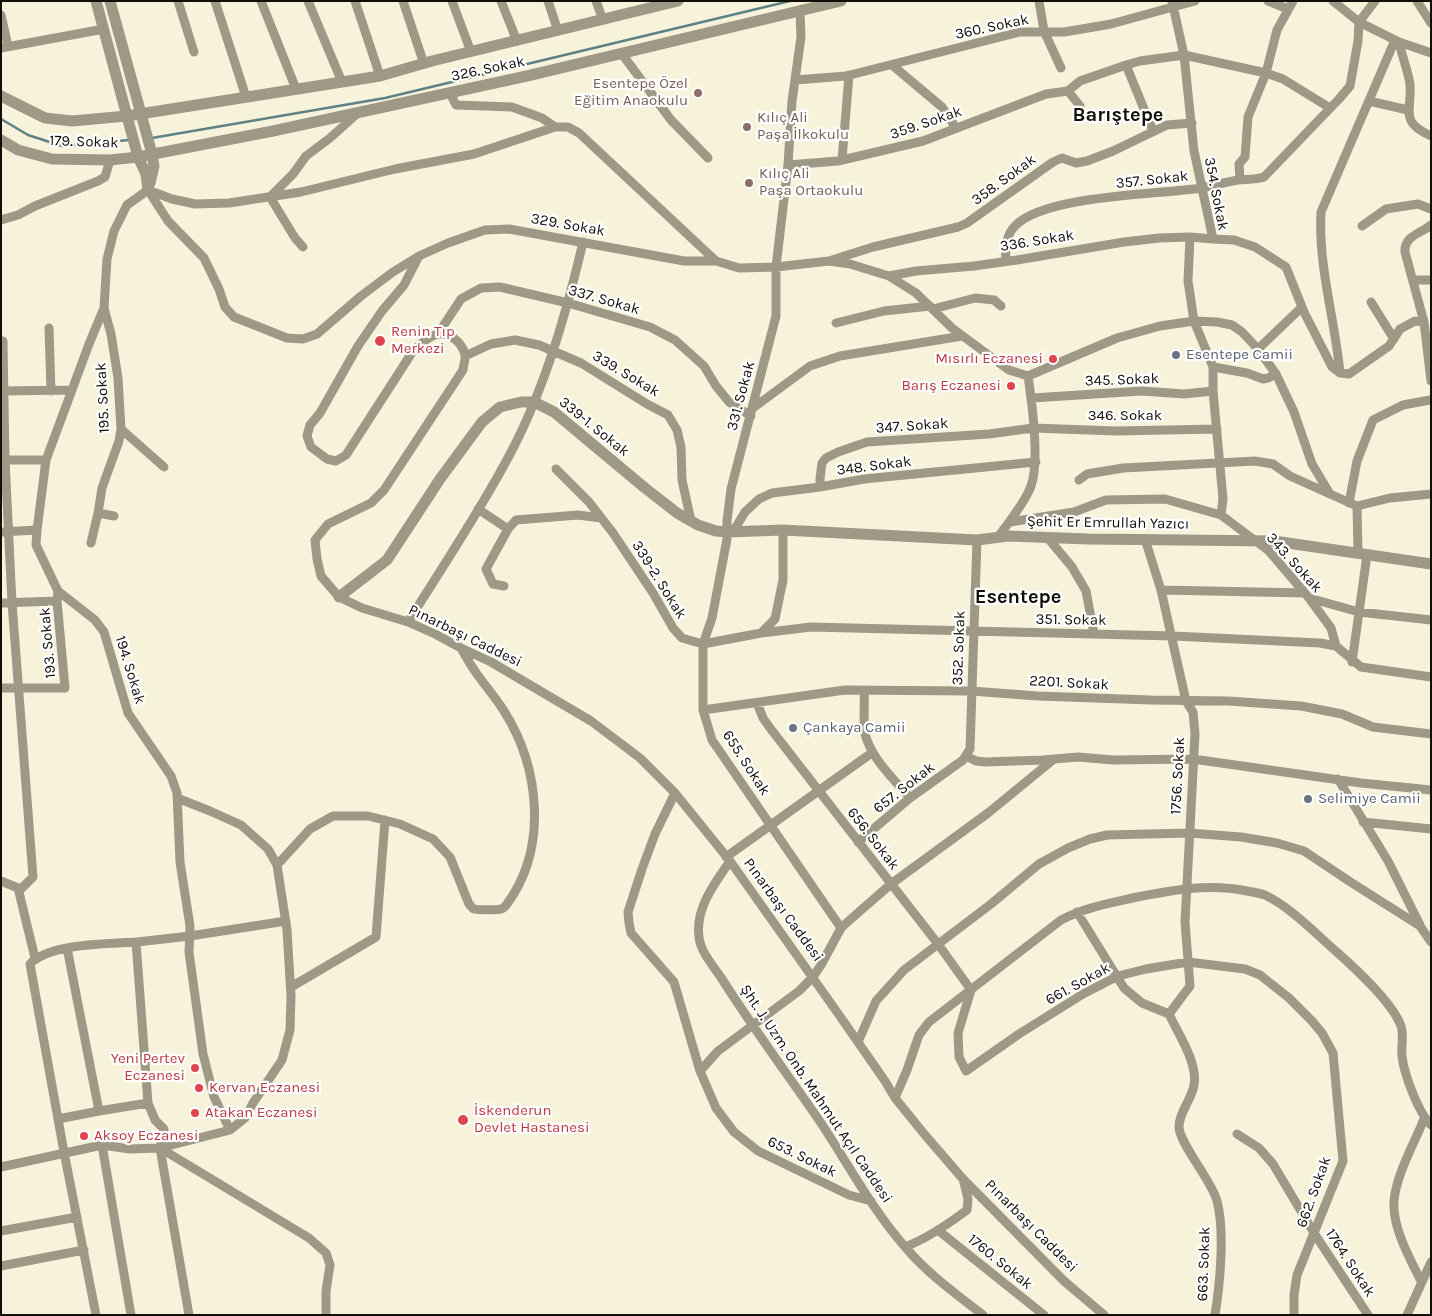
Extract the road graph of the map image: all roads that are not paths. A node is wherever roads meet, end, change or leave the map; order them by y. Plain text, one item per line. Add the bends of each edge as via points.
1 (96, 1) edge
2 (110, 1) edge
3 (178, 1) edge
4 (215, 1) edge
5 (261, 1) edge
6 (308, 1) edge
7 (355, 1) edge
8 (403, 1) edge
9 (452, 1) edge
10 (501, 1) edge
11 (548, 1) edge
12 (596, 1) edge
13 (678, 1) edge
14 (841, 1) edge
15 (1040, 1) edge
16 (1195, 1) edge
17 (1268, 1) edge
18 (1333, 1) edge
19 (1374, 1) edge
20 (1417, 1) edge
21 (1173, 4) edge
22 (644, 5) edge
23 (1290, 5) edge
24 (798, 6) edge
25 (1427, 9) edge
26 (1, 15) edge
27 (604, 20) junction
28 (1359, 22) junction
29 (1431, 23) edge
30 (104, 29) junction
31 (558, 31) junction
32 (1044, 31) junction
33 (517, 41) junction
34 (1397, 41) junction
35 (4, 47) edge
36 (194, 52) dead end
37 (471, 52) junction
38 (1431, 53) edge
39 (622, 54) junction
40 (1184, 55) junction
41 (424, 64) junction
42 (892, 65) junction
43 (1126, 65) junction
44 (1061, 68) dead end
45 (1266, 73) junction
46 (849, 75) junction
47 (380, 76) junction
48 (795, 80) junction
49 (342, 82) junction
50 (296, 89) junction
51 (1068, 91) junction
52 (450, 93) junction
53 (1, 96) edge
54 (246, 97) junction
55 (1369, 101) junction
56 (1080, 106) dead end
57 (1330, 108) junction
58 (1408, 110) junction
59 (359, 112) junction
60 (127, 116) junction
61 (143, 119) junction
62 (1192, 123) junction
63 (555, 127) junction
64 (956, 128) junction
65 (1153, 131) junction
66 (1431, 136) edge
67 (1, 140) edge
68 (152, 154) junction
69 (138, 157) junction
70 (708, 158) dead end
71 (110, 160) junction
72 (842, 160) junction
73 (788, 165) junction
74 (1240, 180) junction
75 (1201, 188) junction
76 (148, 190) junction
77 (270, 197) junction
78 (1431, 209) edge
79 (1, 211) edge
80 (11, 218) junction
81 (1, 220) edge
82 (1431, 225) edge
83 (1362, 226) dead end
84 (1190, 237) junction
85 (1213, 239) junction
86 (583, 242) junction
87 (303, 248) dead end
88 (419, 256) junction
89 (716, 260) junction
90 (1006, 260) junction
91 (829, 261) junction
92 (776, 267) junction
93 (889, 276) junction
94 (1413, 280) junction
95 (1431, 280) edge
96 (1371, 302) dead end
97 (568, 304) junction
98 (1001, 306) dead end
99 (1302, 307) junction
100 (104, 308) junction
101 (931, 308) junction
102 (1194, 321) junction
103 (1424, 322) junction
104 (836, 323) dead end
105 (49, 328) dead end
106 (438, 334) junction
107 (962, 336) junction
108 (1394, 339) junction
109 (3, 341) dead end
110 (1258, 349) junction
111 (552, 351) junction
112 (465, 356) junction
113 (1213, 367) junction
114 (1340, 373) junction
115 (1276, 374) junction
116 (1028, 376) junction
117 (1431, 381) edge
118 (72, 390) junction
119 (3, 391) edge
120 (51, 391) junction
121 (1213, 392) junction
122 (1431, 392) edge
123 (1032, 398) junction
124 (1430, 400) edge
125 (534, 402) junction
126 (1431, 404) edge
127 (752, 412) junction
128 (1033, 428) junction
129 (121, 429) junction
130 (1217, 429) junction
131 (3, 460) edge
132 (46, 460) junction
133 (1036, 462) junction
134 (1219, 462) junction
135 (164, 467) dead end
136 (556, 469) dead end
137 (1079, 480) dead end
138 (820, 487) junction
139 (1330, 494) junction
140 (1431, 494) edge
141 (1353, 504) junction
142 (478, 509) junction
143 (98, 513) junction
144 (1221, 515) junction
145 (114, 516) dead end
146 (601, 518) junction
147 (692, 521) junction
148 (1010, 522) junction
149 (37, 530) junction
150 (508, 530) junction
151 (783, 530) junction
152 (5, 532) edge
153 (731, 532) junction
154 (998, 537) junction
155 (1047, 537) junction
156 (1145, 539) junction
157 (977, 540) junction
158 (1256, 540) junction
159 (91, 543) dead end
160 (1362, 553) junction
161 (1431, 564) edge
162 (504, 586) dead end
163 (1161, 590) junction
164 (58, 591) junction
165 (1307, 595) junction
166 (339, 597) junction
167 (57, 601) junction
168 (1, 603) edge
169 (12, 603) junction
170 (1359, 612) junction
171 (1431, 620) edge
172 (408, 622) junction
173 (973, 631) junction
174 (761, 633) junction
175 (1094, 634) junction
176 (1172, 636) junction
177 (703, 644) junction
178 (1336, 646) junction
179 (461, 648) junction
180 (1352, 662) junction
181 (1431, 677) edge
182 (1, 688) edge
183 (18, 688) junction
184 (864, 690) junction
185 (971, 691) junction
186 (1186, 701) junction
187 (757, 702) junction
188 (703, 710) junction
189 (1431, 734) edge
190 (873, 752) junction
191 (966, 756) junction
192 (1054, 759) junction
193 (1193, 759) junction
194 (1338, 779) junction
195 (1431, 790) edge
196 (819, 792) junction
197 (675, 793) junction
198 (177, 798) junction
199 (910, 798) junction
200 (385, 820) junction
201 (1363, 822) junction
202 (771, 826) junction
203 (1431, 829) edge
204 (1189, 833) junction
205 (858, 842) junction
206 (728, 859) junction
207 (277, 865) junction
208 (1, 881) edge
209 (892, 884) junction
210 (1188, 888) junction
211 (19, 891) junction
212 (1077, 912) junction
213 (286, 921) junction
214 (1420, 926) junction
215 (841, 928) junction
216 (190, 936) junction
217 (136, 942) junction
218 (1431, 942) edge
219 (938, 944) junction
220 (67, 948) junction
221 (35, 958) junction
222 (1188, 962) junction
223 (1118, 976) junction
224 (813, 977) junction
225 (291, 987) junction
226 (971, 990) junction
227 (1169, 1014) junction
228 (752, 1026) junction
229 (858, 1042) junction
230 (1330, 1047) joint
231 (700, 1071) junction
232 (895, 1098) junction
233 (148, 1103) junction
234 (99, 1111) junction
235 (58, 1120) junction
236 (1428, 1122) edge
237 (230, 1130) junction
238 (1237, 1134) dead end
239 (102, 1145) junction
240 (160, 1148) junction
241 (64, 1152) junction
242 (1, 1168) edge
243 (963, 1179) junction
244 (871, 1201) junction
245 (77, 1216) junction
246 (1, 1231) edge
247 (939, 1231) junction
248 (1314, 1233) junction
249 (905, 1247) junction
250 (84, 1250) junction
251 (1431, 1262) edge
252 (1, 1266) edge
253 (1421, 1281) junction
254 (96, 1315) edge
255 (131, 1315) edge
256 (189, 1315) edge
257 (326, 1315) edge
258 (983, 1315) edge
259 (1044, 1315) edge
260 (1104, 1315) edge
261 (1215, 1315) edge
262 (1294, 1315) edge
263 (1368, 1315) edge
264 (1407, 1315) edge

1 - 30 street
2 - 61 street
3 - 36 street
4 - 54 street
5 - 50 street
6 - 49 street
7 - 47 street
8 - 41 street
9 - 37 street
10 - 33 street
11 - 31 street
12 - 27 street
13 - 22 street, 326. Sokak
14 - 24 street, 326. Sokak
15 - 32 street
16 - 21 street, 360. Sokak
17 - 23 street
18 - 28 street
19 - 28 street
20 - 25 street
21 - 32 street, 360. Sokak via 1102,26 1064,32
21 - 40 street, 354. Sokak
22 - 27 street, 326. Sokak
23 - 45 street via 1277,30
24 - 39 street, 326. Sokak
24 - 48 street, 331. Sokak via 802,37
25 - 29 street
26 - 35 street
27 - 31 street, 326. Sokak
28 - 34 street
28 - 57 street, 357. Sokak via 1350,86
30 - 35 street
30 - 60 street
31 - 33 street, 326. Sokak
32 - 42 street, 360. Sokak via 1020,32
32 - 44 street
33 - 37 street, 326. Sokak
34 - 38 street
34 - 55 street
34 - 58 street via 1410,84
37 - 41 street, 326. Sokak
39 - 52 street, 326. Sokak
39 - 70 street via 671,120
40 - 43 street
40 - 45 street
40 - 62 street, 354. Sokak
41 - 47 street, 326. Sokak
42 - 46 street, 360. Sokak
42 - 64 street via 942,107
43 - 51 street via 1080,81
43 - 65 street
45 - 57 street via 1283,79
45 - 74 street via 1248,117 1245,157 1239,164
46 - 48 street, 360. Sokak
46 - 72 street
47 - 49 street, 326. Sokak
48 - 73 street, 331. Sokak
49 - 50 street, 326. Sokak
50 - 54 street, 326. Sokak
51 - 56 street
51 - 64 street, 359. Sokak via 1046,94
52 - 59 street, 326. Sokak
52 - 63 street via 456,105 512,107 542,118
53 - 60 street, 326. Sokak via 45,118 72,121
54 - 61 street, 326. Sokak
55 - 58 street
55 - 114 street via 1321,212 1324,276
57 - 74 street, 357. Sokak via 1264,177
58 - 66 street via 1411,122 1419,131
59 - 68 street, 326. Sokak
59 - 77 street via 306,156
60 - 61 street, 326. Sokak
60 - 69 street
61 - 68 street
62 - 65 street, 358. Sokak via 1167,125
62 - 75 street, 354. Sokak
63 - 77 street via 474,154
63 - 89 street via 568,127 579,133
64 - 72 street, 359. Sokak via 923,141
65 - 91 street, 358. Sokak via 1087,161 1076,163 1062,158 1053,162 958,227
67 - 71 street, 179. Sokak via 18,150 52,159
68 - 69 street, 326. Sokak
68 - 76 street via 154,166
69 - 71 street, 179. Sokak
69 - 76 street via 146,174
71 - 80 street via 105,177
72 - 73 street, 359. Sokak
73 - 92 street, 331. Sokak
74 - 75 street, 357. Sokak
75 - 85 street, 354. Sokak
75 - 90 street, 357. Sokak via 1072,202 1034,213 1015,225 1007,239
76 - 77 street via 195,204
76 - 88 street via 168,220 204,258 225,307 234,317 287,338 303,339 318,334 361,296
76 - 100 street, 194. Sokak via 127,205 114,231 107,258
77 - 87 street
78 - 83 street via 1418,204 1386,209
79 - 80 street
80 - 81 street
82 - 94 street via 1404,245
84 - 85 street, 354. Sokak
84 - 90 street, 336. Sokak via 1124,242
84 - 102 street via 1188,281
85 - 99 street via 1234,240 1255,247 1286,267
86 - 88 street, 329. Sokak via 509,228 485,230
86 - 89 street, 329. Sokak via 684,261
86 - 97 street
88 - 106 street via 404,285 358,346 310,425 307,436 311,447 327,459 336,461 346,455 413,351
89 - 92 street via 739,268
90 - 93 street, 336. Sokak
91 - 92 street
91 - 93 street
92 - 127 street, 331. Sokak via 776,316
93 - 101 street via 916,293
94 - 95 street
94 - 103 street
96 - 108 street
97 - 106 street, 337. Sokak via 500,287 481,288 461,299
97 - 111 street
97 - 127 street, 337. Sokak via 650,327 675,340 704,366 729,402
98 - 101 street via 994,300 975,298
99 - 110 street
99 - 114 street via 1332,367
100 - 118 street, 194. Sokak
100 - 129 street, 195. Sokak via 115,356
101 - 104 street via 884,311
101 - 107 street
102 - 110 street via 1232,325
102 - 113 street
102 - 116 street via 1117,338
103 - 108 street via 1415,321 1400,329
103 - 117 street
105 - 120 street
106 - 112 street via 449,335 459,342
107 - 116 street via 1008,370
107 - 127 street via 840,356 810,366
108 - 114 street via 1349,374
109 - 119 street
110 - 115 street
111 - 112 street, 339. Sokak via 515,340 491,344
111 - 125 street
111 - 147 street, 339. Sokak via 581,363 668,415 677,430 682,480
112 - 166 street, Pınarbaşı Caddesi via 463,370 384,490 370,502 328,524 316,540 321,576
113 - 115 street via 1263,379
113 - 121 street
115 - 139 street via 1312,464
116 - 123 street
118 - 120 street
118 - 132 street, 194. Sokak
119 - 120 street
119 - 131 street
121 - 123 street, 345. Sokak via 1142,391
121 - 130 street
122 - 124 street
123 - 128 street
124 - 126 street
124 - 141 street via 1413,402 1373,420 1357,461
125 - 142 street via 504,466
125 - 147 street, 339-1. Sokak via 554,412 645,488
125 - 166 street, 339-1. Sokak via 500,407 482,422 387,560
127 - 153 street, 331. Sokak via 731,489 727,521
128 - 130 street, 346. Sokak via 1116,431
128 - 133 street
128 - 138 street, 347. Sokak via 867,442 826,458 822,463
129 - 135 street
129 - 143 street, 195. Sokak via 102,488
130 - 134 street
131 - 132 street
131 - 152 street
132 - 149 street, 194. Sokak
133 - 138 street, 348. Sokak via 864,479
133 - 148 street via 1031,486
134 - 137 street via 1123,468 1087,474
134 - 139 street via 1273,464 1290,476
134 - 144 street via 1223,499
136 - 146 street, 339-2. Sokak
138 - 153 street, 348. Sokak via 772,493 759,498 744,512
139 - 141 street
140 - 141 street
141 - 160 street
142 - 150 street
142 - 172 street
143 - 145 street
143 - 159 street, 195. Sokak
144 - 148 street, 343. Sokak via 1165,499 1106,500 1074,512
144 - 158 street, 343. Sokak
146 - 150 street via 578,515 531,517 516,520
146 - 177 street, 339-2. Sokak via 673,628 682,638
147 - 153 street, 339-1. Sokak via 716,531
148 - 154 street
149 - 152 street
149 - 164 street, 194. Sokak via 36,544
150 - 162 street via 486,569 493,584
151 - 153 street, 339-1. Sokak
151 - 157 street, Şehit Er Emrullah Yazıcı
151 - 174 street via 783,580 775,618
152 - 169 street
153 - 177 street, 655. Sokak
154 - 155 street, Şehit Er Emrullah Yazıcı
154 - 157 street, Şehit Er Emrullah Yazıcı
155 - 156 street, Şehit Er Emrullah Yazıcı
155 - 175 street via 1072,567 1086,591
156 - 158 street, Şehit Er Emrullah Yazıcı
156 - 163 street, 1756. Sokak
157 - 173 street, 352. Sokak
158 - 160 street, Şehit Er Emrullah Yazıcı
158 - 165 street, 343. Sokak
160 - 161 street, Şehit Er Emrullah Yazıcı
160 - 170 street via 1366,574
163 - 165 street
163 - 176 street, 1756. Sokak
164 - 167 street, 193. Sokak
164 - 198 street, 194. Sokak via 95,620 104,632 128,713 171,776
165 - 170 street
165 - 178 street, 343. Sokak via 1332,628
166 - 172 street, Pınarbaşı Caddesi via 362,608
167 - 169 street
167 - 183 street, 193. Sokak via 66,688
168 - 169 street
169 - 183 street
170 - 171 street
170 - 180 street
172 - 179 street, Pınarbaşı Caddesi
173 - 174 street, 351. Sokak via 811,626
173 - 175 street, 351. Sokak
173 - 185 street, 352. Sokak
174 - 177 street, 351. Sokak
175 - 176 street, 351. Sokak
176 - 178 street, 351. Sokak
176 - 186 street, 1756. Sokak
177 - 188 street, 655. Sokak
178 - 180 street
179 - 197 street, Pınarbaşı Caddesi via 591,721 640,758
179 - 200 street via 504,711 528,764 535,820 531,854 519,886 500,910 474,909 450,857 433,839
180 - 181 street via 1361,667
182 - 183 street, 193. Sokak
183 - 211 street via 33,877
184 - 185 street, 2201. Sokak
184 - 187 street, 2201. Sokak
184 - 190 street via 865,732
185 - 186 street, 2201. Sokak
185 - 191 street, 352. Sokak via 970,749
186 - 189 street, 2201. Sokak via 1301,706 1342,714 1373,727
186 - 193 street, 1756. Sokak via 1194,712
187 - 188 street, 2201. Sokak
187 - 196 street, 656. Sokak via 763,718
188 - 202 street, 655. Sokak via 712,740
190 - 196 street, Şht. J. Uzm. Onb. Mahmut Açıl Caddesi
190 - 199 street
191 - 192 street via 985,762
191 - 199 street, 657. Sokak
192 - 193 street
192 - 209 street
193 - 194 street
193 - 204 street, 1756. Sokak
194 - 195 street
194 - 201 street
196 - 202 street, Şht. J. Uzm. Onb. Mahmut Açıl Caddesi
196 - 205 street, 656. Sokak
197 - 206 street, Pınarbaşı Caddesi
197 - 231 street, 653. Sokak via 655,834 628,912 630,934 674,982
198 - 207 street via 241,825 268,849
198 - 216 street, 194. Sokak via 180,862
199 - 205 street, 657. Sokak
200 - 207 street via 368,816 333,816 310,829
200 - 225 street via 376,937
201 - 203 street
201 - 214 street via 1388,861
202 - 206 street, Şht. J. Uzm. Onb. Mahmut Açıl Caddesi
202 - 215 street, 655. Sokak
204 - 210 street, 1756. Sokak
204 - 214 street via 1268,841 1304,851
204 - 219 street via 1107,835 1068,848 1039,864
205 - 209 street, 656. Sokak
206 - 224 street, Pınarbaşı Caddesi
206 - 228 street, Şht. J. Uzm. Onb. Mahmut Açıl Caddesi via 700,915 698,937
207 - 213 street
208 - 211 street
209 - 215 street
209 - 219 street, 656. Sokak
210 - 212 street
210 - 222 street, 1756. Sokak via 1185,922
210 - 236 street via 1210,886 1263,894 1278,903 1353,968 1392,1007 1402,1027 1403,1062 1416,1100
211 - 221 street
212 - 223 street
212 - 226 street via 1061,920
213 - 216 street
213 - 225 street
214 - 218 street
215 - 224 street
216 - 217 street
216 - 237 street, 194. Sokak via 189,952 203,1054 214,1097
217 - 220 street
217 - 233 street
219 - 226 street, 656. Sokak
219 - 229 street via 904,970 876,1000
220 - 221 street
220 - 234 street
221 - 235 street via 30,964
222 - 223 street, 661. Sokak
222 - 227 street, 1756. Sokak via 1190,986
222 - 230 street, 661. Sokak via 1244,969 1260,975 1312,1021
223 - 226 street, 661. Sokak via 1019,1034 966,1071 959,1057 958,1033
223 - 227 street via 1124,988 1142,1003
224 - 228 street via 800,991
224 - 229 street, Pınarbaşı Caddesi
225 - 237 street via 290,1030 282,1060 245,1118
226 - 232 street via 929,1022 919,1035
227 - 261 street, 663. Sokak via 1192,1060 1194,1075 1194,1085 1179,1127 1181,1137 1207,1178 1217,1201 1221,1240
228 - 231 street via 718,1052
228 - 244 street, Şht. J. Uzm. Onb. Mahmut Açıl Caddesi via 822,1124
229 - 232 street, Pınarbaşı Caddesi
230 - 248 street, 662. Sokak via 1343,1161
231 - 244 street, 653. Sokak via 716,1108 734,1132 758,1152 849,1195
232 - 243 street, Pınarbaşı Caddesi
233 - 234 street
233 - 240 street via 164,1129
234 - 235 street
235 - 241 street
236 - 253 street via 1397,1184 1394,1203 1402,1241
237 - 240 street
238 - 248 street, 1764. Sokak via 1259,1148 1272,1164
239 - 240 street via 130,1149
239 - 241 street
239 - 255 street
240 - 256 street
240 - 257 street via 309,1238 326,1253 330,1265
241 - 242 street
241 - 245 street
243 - 247 street via 967,1210
243 - 260 street, Pınarbaşı Caddesi via 1064,1281
244 - 249 street, Şht. J. Uzm. Onb. Mahmut Açıl Caddesi
245 - 246 street
245 - 250 street
247 - 249 street
247 - 259 street, 1760. Sokak
248 - 262 street, 662. Sokak via 1297,1275
248 - 263 street, 1764. Sokak
249 - 258 street, Şht. J. Uzm. Onb. Mahmut Açıl Caddesi
250 - 252 street
250 - 254 street
251 - 253 street
253 - 264 street

